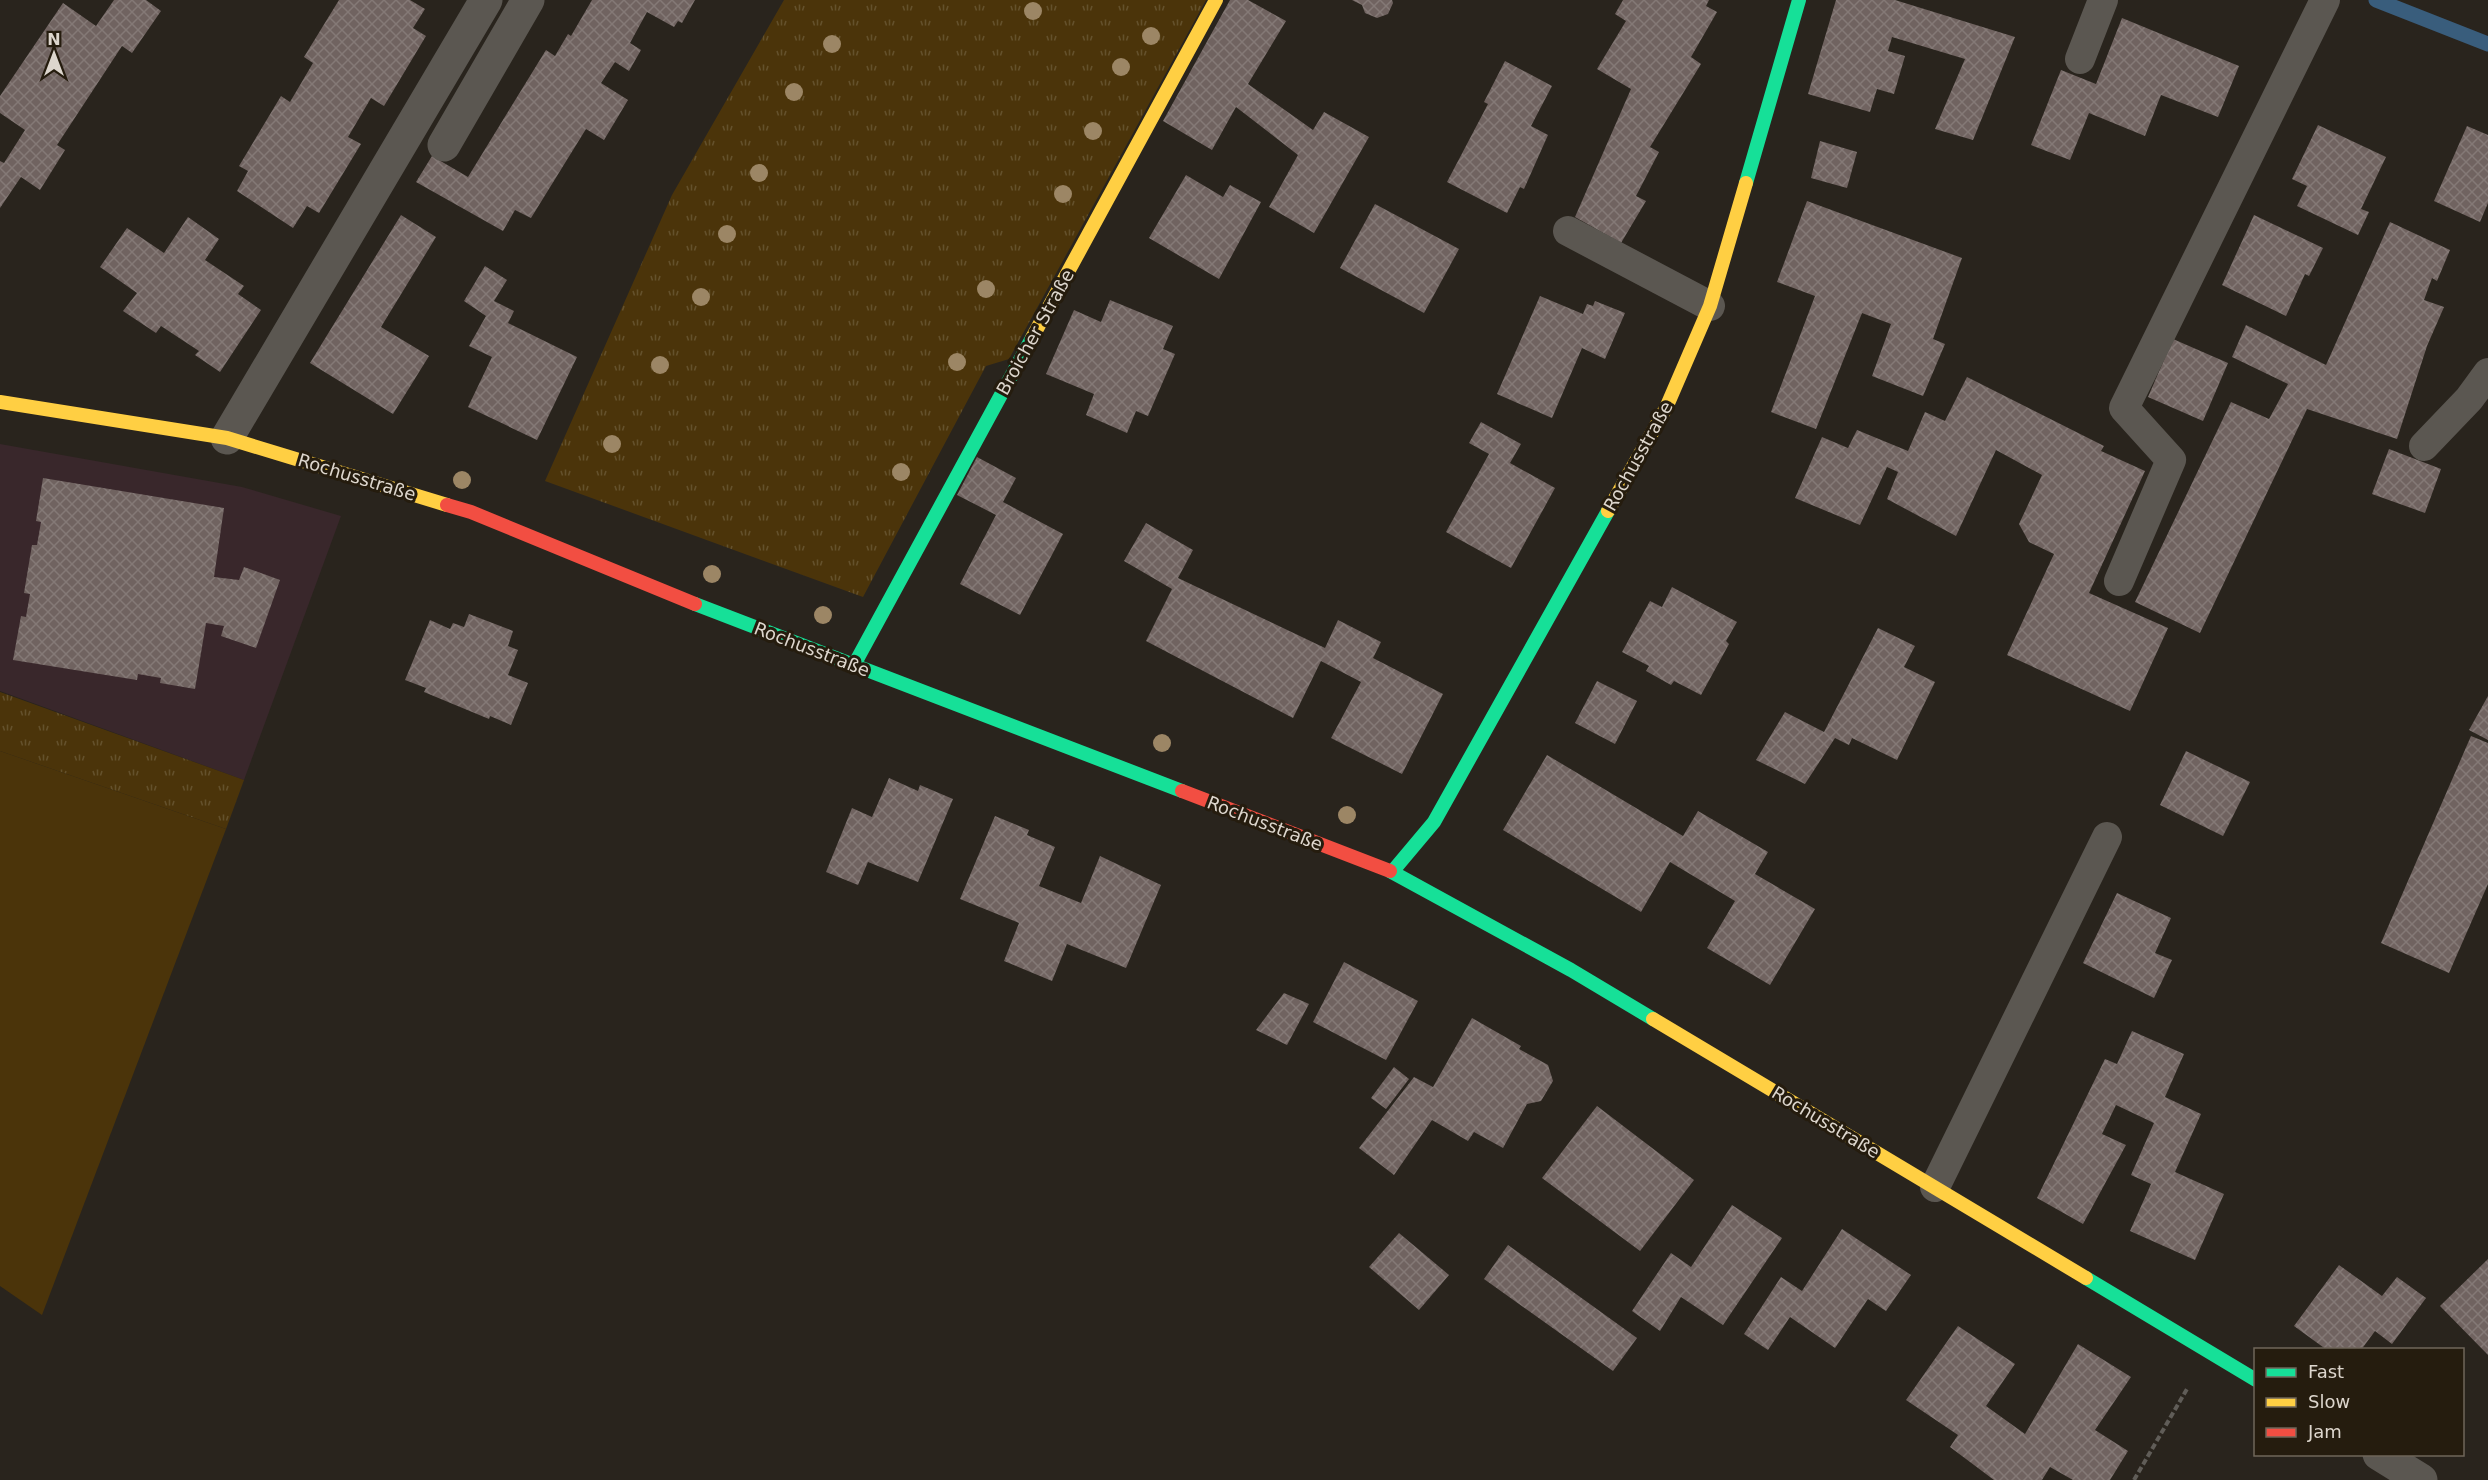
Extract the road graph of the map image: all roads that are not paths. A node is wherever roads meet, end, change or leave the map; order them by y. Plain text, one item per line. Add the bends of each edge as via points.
1 (486, 0) edge
2 (528, 0) edge
3 (1216, 0) edge
4 (1799, 0) edge
5 (2103, 0) edge
6 (2325, 0) edge
7 (2080, 59) dead end
8 (444, 145) dead end
9 (1568, 231) dead end
10 (1710, 306) junction
11 (2488, 373) edge
12 (0, 402) edge
13 (227, 438) junction
14 (2424, 446) dead end
15 (2119, 581) dead end
16 (854, 665) junction
17 (2107, 837) dead end
18 (1392, 872) junction
19 (1935, 1187) junction
20 (2254, 1379) edge
21 (2381, 1456) edge
22 (2421, 1480) edge

1 - 13 street
2 - 8 street
3 - 16 street, Broicher Straße
4 - 10 street, Rochusstraße
5 - 7 lane
6 - 15 lane via 2124,408 2171,460
9 - 10 lane
10 - 18 street, Rochusstraße via 1666,408 1434,822
11 - 14 lane
12 - 13 street, Rochusstraße
13 - 16 street, Rochusstraße via 471,512
16 - 18 street, Rochusstraße
17 - 19 lane
18 - 19 street, Rochusstraße via 1571,970
19 - 20 street, Rochusstraße
21 - 22 street

